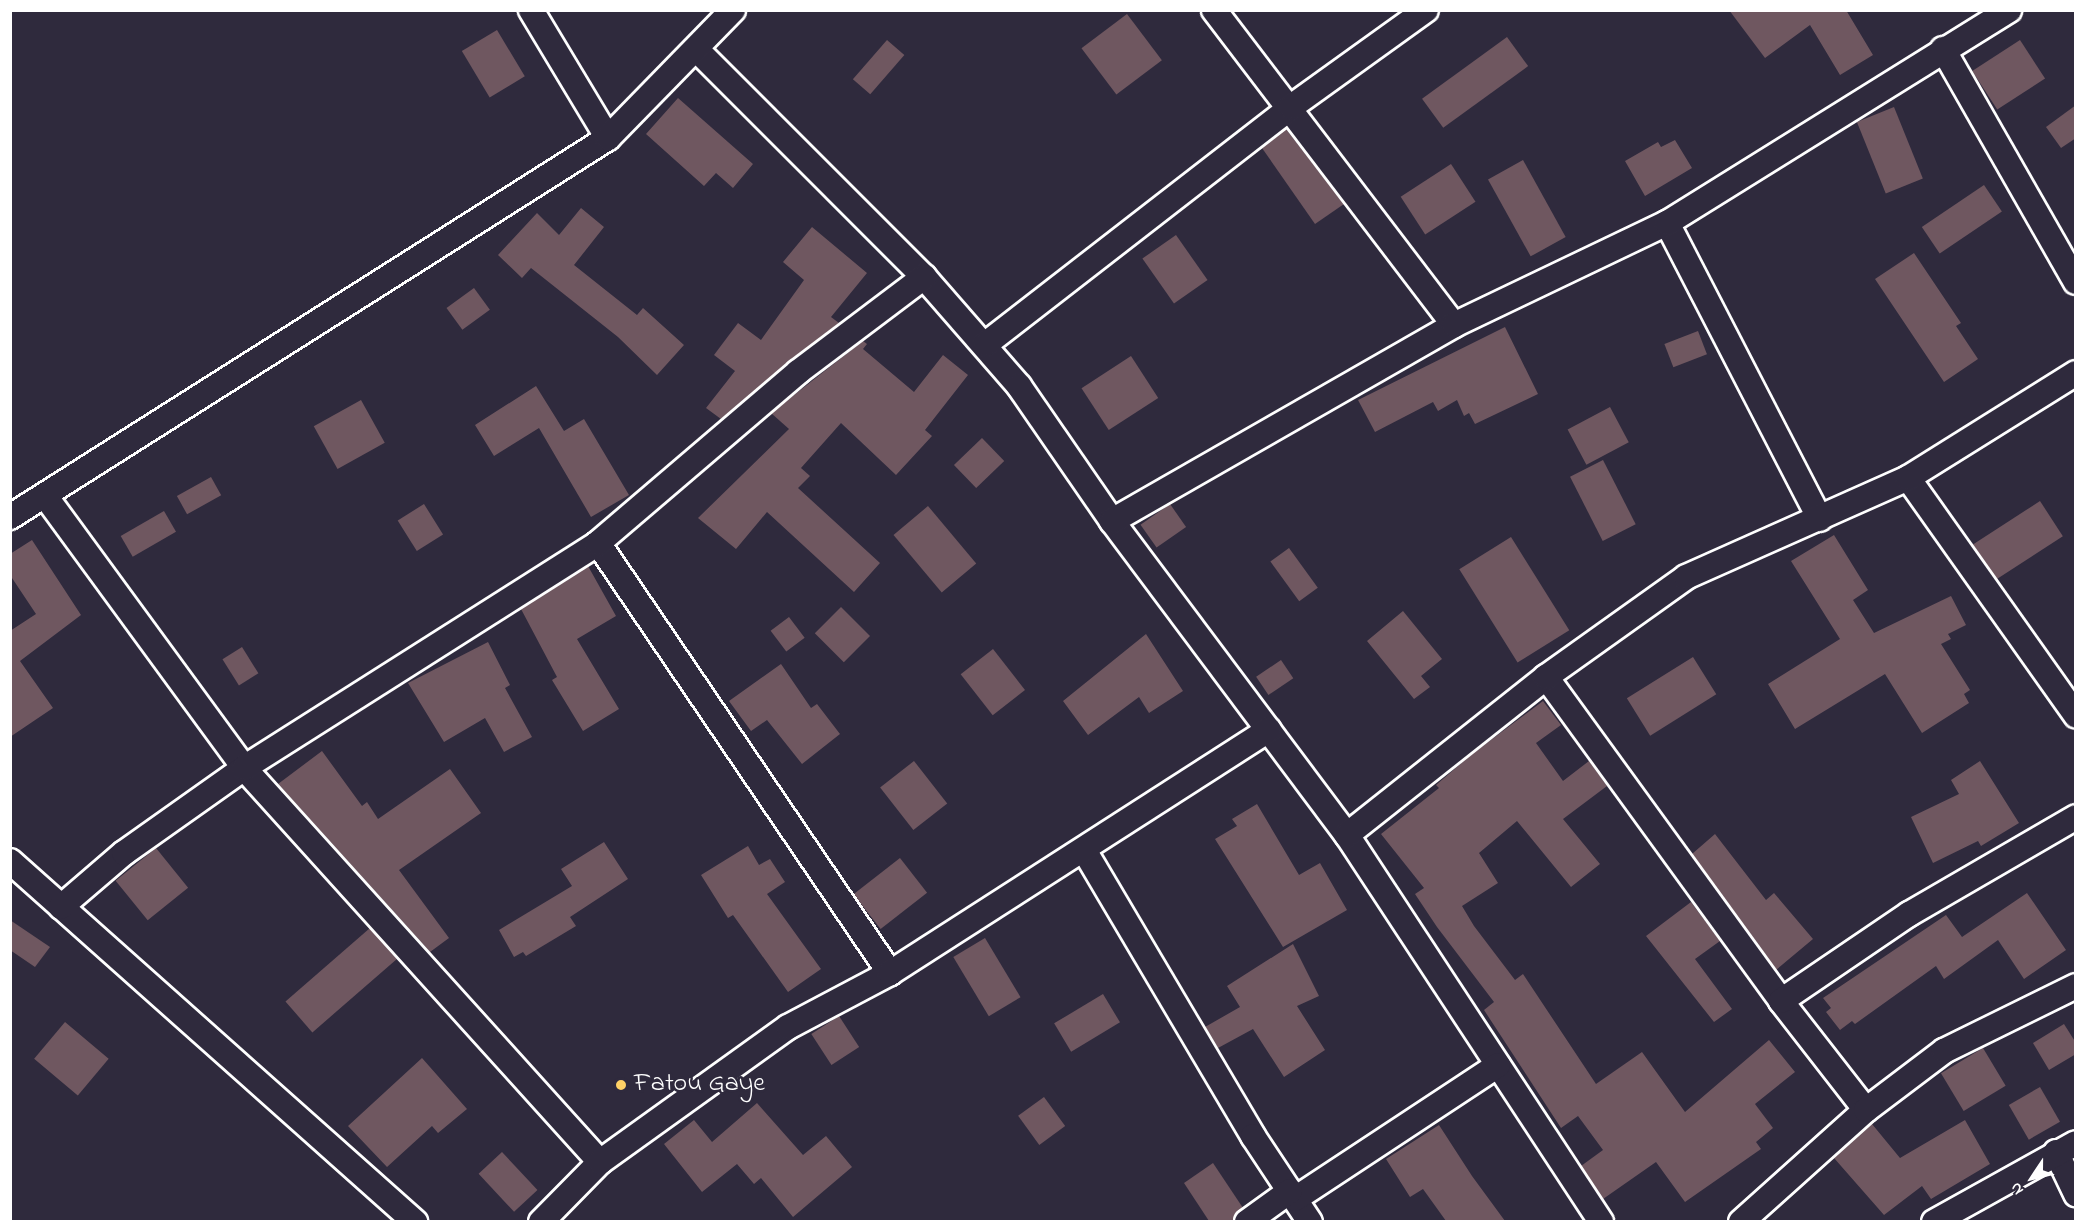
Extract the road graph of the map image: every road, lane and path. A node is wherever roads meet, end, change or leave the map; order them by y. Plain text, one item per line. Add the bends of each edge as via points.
1 (531, 10) edge
2 (733, 10) edge
3 (1214, 10) edge
4 (1426, 10) edge
5 (2009, 10) edge
6 (1943, 49) junction
7 (696, 50) junction
8 (1292, 107) junction
9 (608, 138) junction
10 (1667, 223) junction
11 (924, 277) junction
12 (2076, 282) edge
13 (1454, 325) junction
14 (986, 344) junction
15 (2076, 373) edge
16 (1908, 478) junction
17 (46, 497) junction
18 (10, 517) edge
19 (1820, 519) junction
20 (1112, 521) junction
21 (598, 543) junction
22 (1546, 677) junction
23 (2076, 715) edge
24 (1269, 730) junction
25 (244, 768) junction
26 (2076, 817) edge
27 (1347, 835) junction
28 (1084, 850) junction
29 (10, 861) edge
30 (61, 907) junction
31 (890, 974) junction
32 (2076, 986) edge
33 (1781, 1001) junction
34 (1498, 1065) junction
35 (1866, 1110) junction
36 (2066, 1148) edge
37 (600, 1162) junction
38 (2076, 1194) edge
39 (1292, 1195) junction
40 (415, 1221) edge
41 (541, 1221) edge
42 (1247, 1221) edge
43 (1310, 1221) edge
44 (1600, 1221) edge
45 (1741, 1221) edge
46 (1934, 1221) edge

1 - 9 street
2 - 7 street
3 - 8 street
4 - 8 street
5 - 6 street
6 - 10 street
6 - 12 street
7 - 9 street
7 - 11 street
8 - 13 street
8 - 14 street
9 - 17 street
10 - 13 street
10 - 19 street
11 - 14 street
11 - 21 street via 798,372
13 - 20 street
14 - 20 street
15 - 16 street
16 - 19 street
16 - 23 street
17 - 18 street
17 - 25 street
19 - 22 street via 1686,577
20 - 24 street
21 - 25 street
21 - 31 street
22 - 27 street
22 - 33 street
24 - 27 street
24 - 28 street
25 - 30 street via 124,853
25 - 37 street
26 - 33 street via 1909,914
27 - 34 street
28 - 31 street
28 - 39 street
29 - 30 street
30 - 40 street
31 - 37 street via 788,1027
32 - 35 street via 1944,1051
33 - 35 street
34 - 39 street
34 - 44 street
35 - 45 street
36 - 38 street
36 - 46 street
37 - 41 street
39 - 42 street
39 - 43 street

